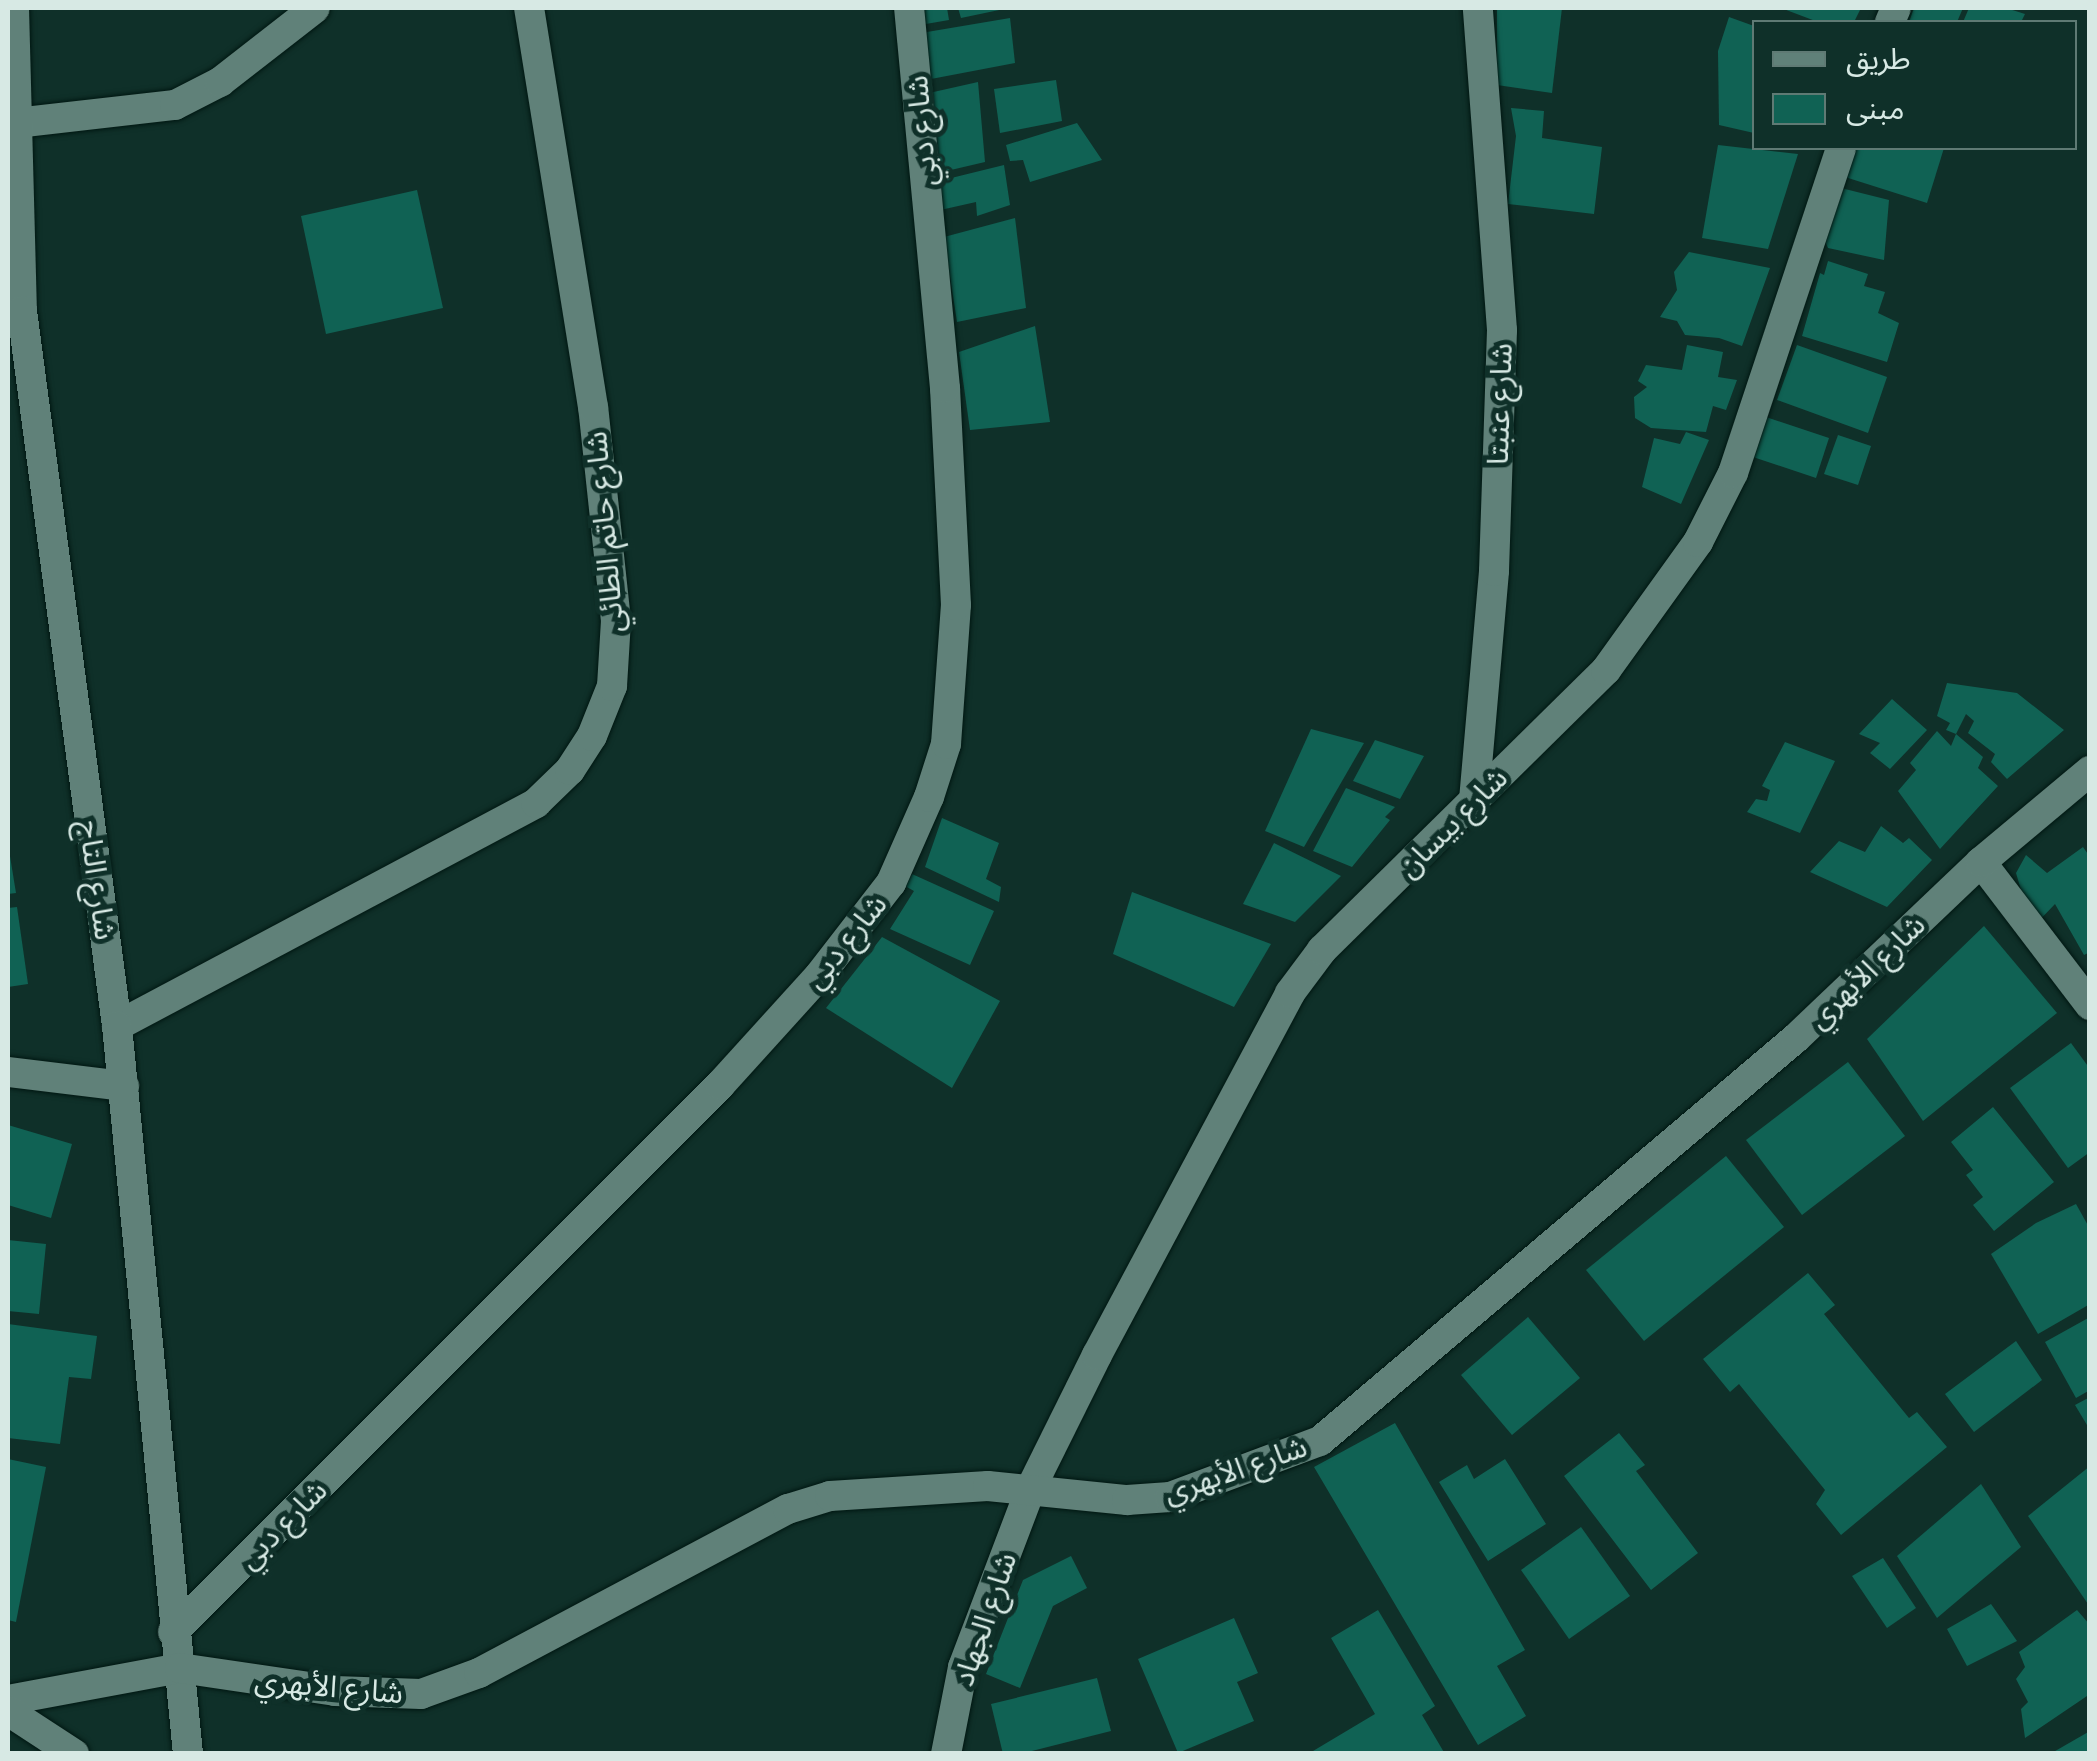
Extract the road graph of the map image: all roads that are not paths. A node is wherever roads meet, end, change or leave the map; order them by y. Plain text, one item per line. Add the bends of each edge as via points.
1 (14, 8) edge
2 (312, 8) edge
3 (528, 8) edge
4 (909, 8) edge
5 (1478, 8) edge
6 (16, 123) junction
7 (1840, 150) edge
8 (15, 309) edge
9 (2090, 771) edge
10 (1474, 800) junction
11 (1981, 862) junction
12 (2090, 1006) edge
13 (118, 1026) junction
14 (8, 1072) edge
15 (124, 1086) junction
16 (1032, 1488) junction
17 (173, 1632) junction
18 (180, 1668) junction
19 (8, 1700) edge
20 (8, 1711) edge
21 (74, 1754) edge
22 (188, 1754) edge
23 (946, 1754) edge

1 - 6 street, شارع التاج
2 - 6 street via 220,82 174,105
3 - 13 street, شارع حاتم الطائي via 593,407 616,621 612,686 592,736 536,803
4 - 17 street, شارع دبي via 945,388 956,605 946,744 891,884 819,976 720,1084
5 - 10 street, شارع عنبتا via 1502,330 1494,571
6 - 8 street, شارع التاج
7 - 10 street, شارع بيسان via 1733,473 1698,542 1606,670
8 - 13 street, شارع التاج
9 - 11 street, شارع الأبهري
10 - 16 street, شارع بيسان via 1322,950 1290,993
11 - 12 street
11 - 16 street, شارع الأبهري via 1796,1038 1320,1441 1170,1497
13 - 15 street, شارع التاج
14 - 15 street
15 - 17 street, شارع التاج
16 - 18 street, شارع الأبهري via 893,1489 830,1496 788,1510 479,1673 421,1694 335,1691
16 - 23 street, شارع الجهاد via 964,1667
17 - 18 street, شارع التاج
18 - 19 street, شارع الأبهري
18 - 22 street, شارع التاج
20 - 21 street

